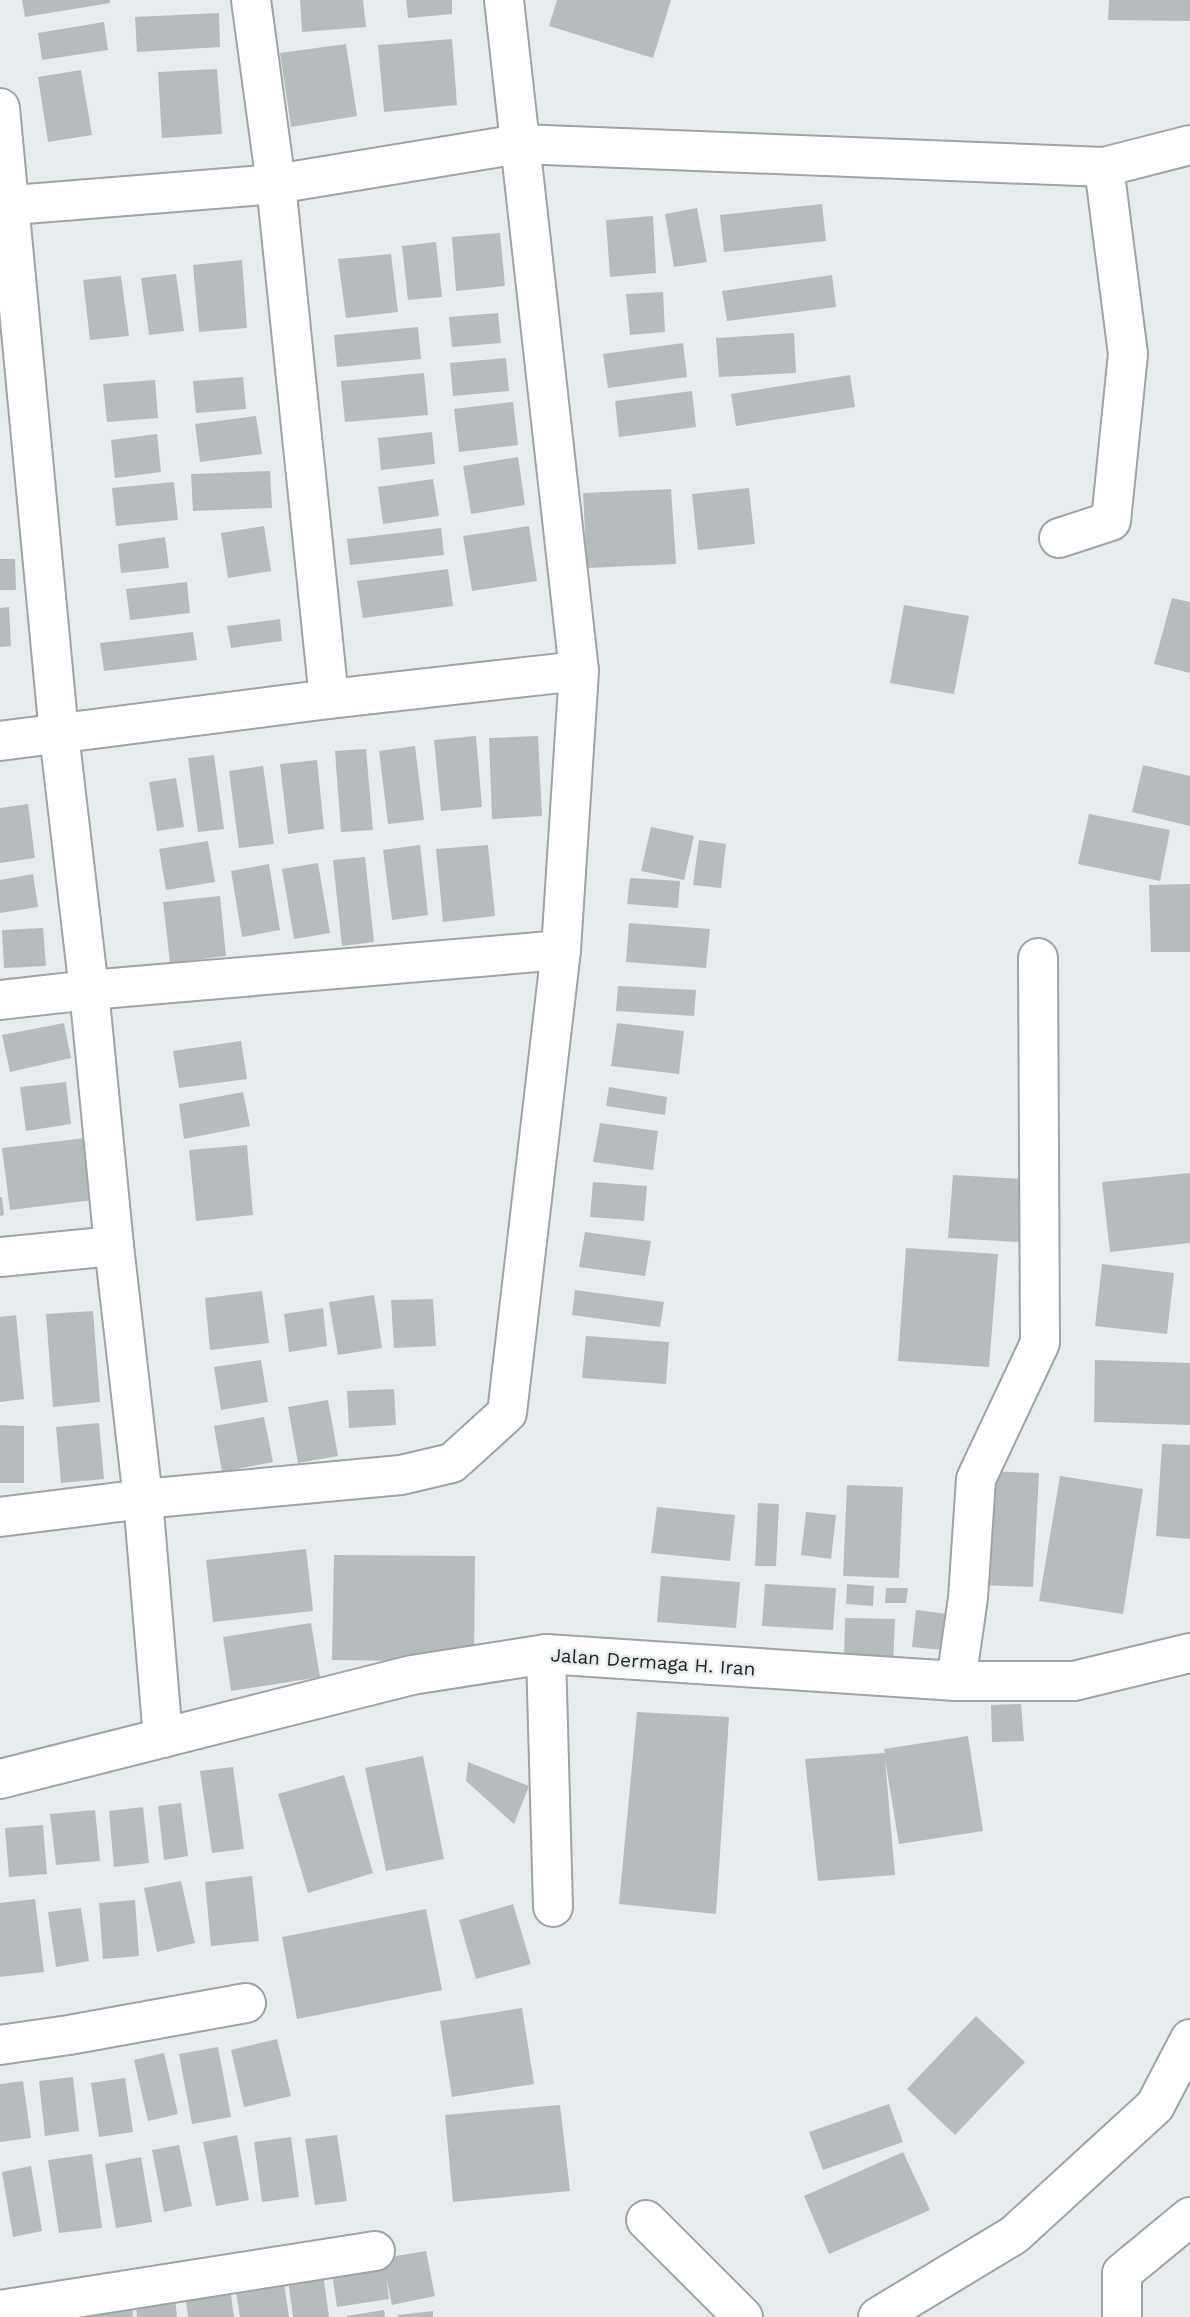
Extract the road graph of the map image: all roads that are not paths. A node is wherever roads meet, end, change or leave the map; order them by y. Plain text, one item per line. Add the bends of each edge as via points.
1 (251, 0) edge
2 (504, 0) edge
3 (0, 108) edge
4 (519, 144) junction
5 (1190, 145) edge
6 (1104, 167) junction
7 (276, 184) junction
8 (5, 206) edge
9 (1059, 538) dead end
10 (579, 671) junction
11 (329, 699) junction
12 (59, 734) junction
13 (0, 741) edge
14 (561, 950) junction
15 (1038, 958) dead end
16 (89, 990) junction
17 (0, 1000) edge
18 (114, 1246) junction
19 (0, 1256) edge
20 (143, 1499) junction
21 (0, 1517) edge
22 (1190, 1653) edge
23 (546, 1654) junction
24 (956, 1682) junction
25 (163, 1738) junction
26 (0, 1779) edge
27 (553, 1907) dead end
28 (246, 2003) dead end
29 (1190, 2039) edge
30 (0, 2045) edge
31 (1190, 2217) edge
32 (646, 2220) dead end
33 (375, 2252) dead end
34 (0, 2310) edge
35 (743, 2317) edge
36 (878, 2317) edge
37 (1122, 2317) edge

1 - 7 street
2 - 4 street
3 - 8 street
4 - 6 street
4 - 7 street
4 - 10 street
5 - 6 street
6 - 9 street via 1128,354 1111,521
7 - 8 street
7 - 11 street
8 - 12 street
10 - 11 street
10 - 14 street
11 - 12 street
12 - 13 street
12 - 16 street
14 - 16 street
14 - 20 street via 507,1413 452,1463 401,1475
15 - 24 street via 1040,1343 976,1479 968,1598
16 - 17 street
16 - 18 street
18 - 19 street
18 - 20 street
20 - 21 street
20 - 25 street
22 - 24 street, Jalan Dermaga H. Iran via 1074,1681
23 - 24 street, Jalan Dermaga H. Iran
23 - 25 street, Jalan Dermaga H. Iran via 412,1675
23 - 27 street
25 - 26 street, Jalan Dermaga H. Iran
28 - 30 street
29 - 36 street via 1155,2106 1014,2235
31 - 37 street via 1122,2273
32 - 35 street
33 - 34 street

